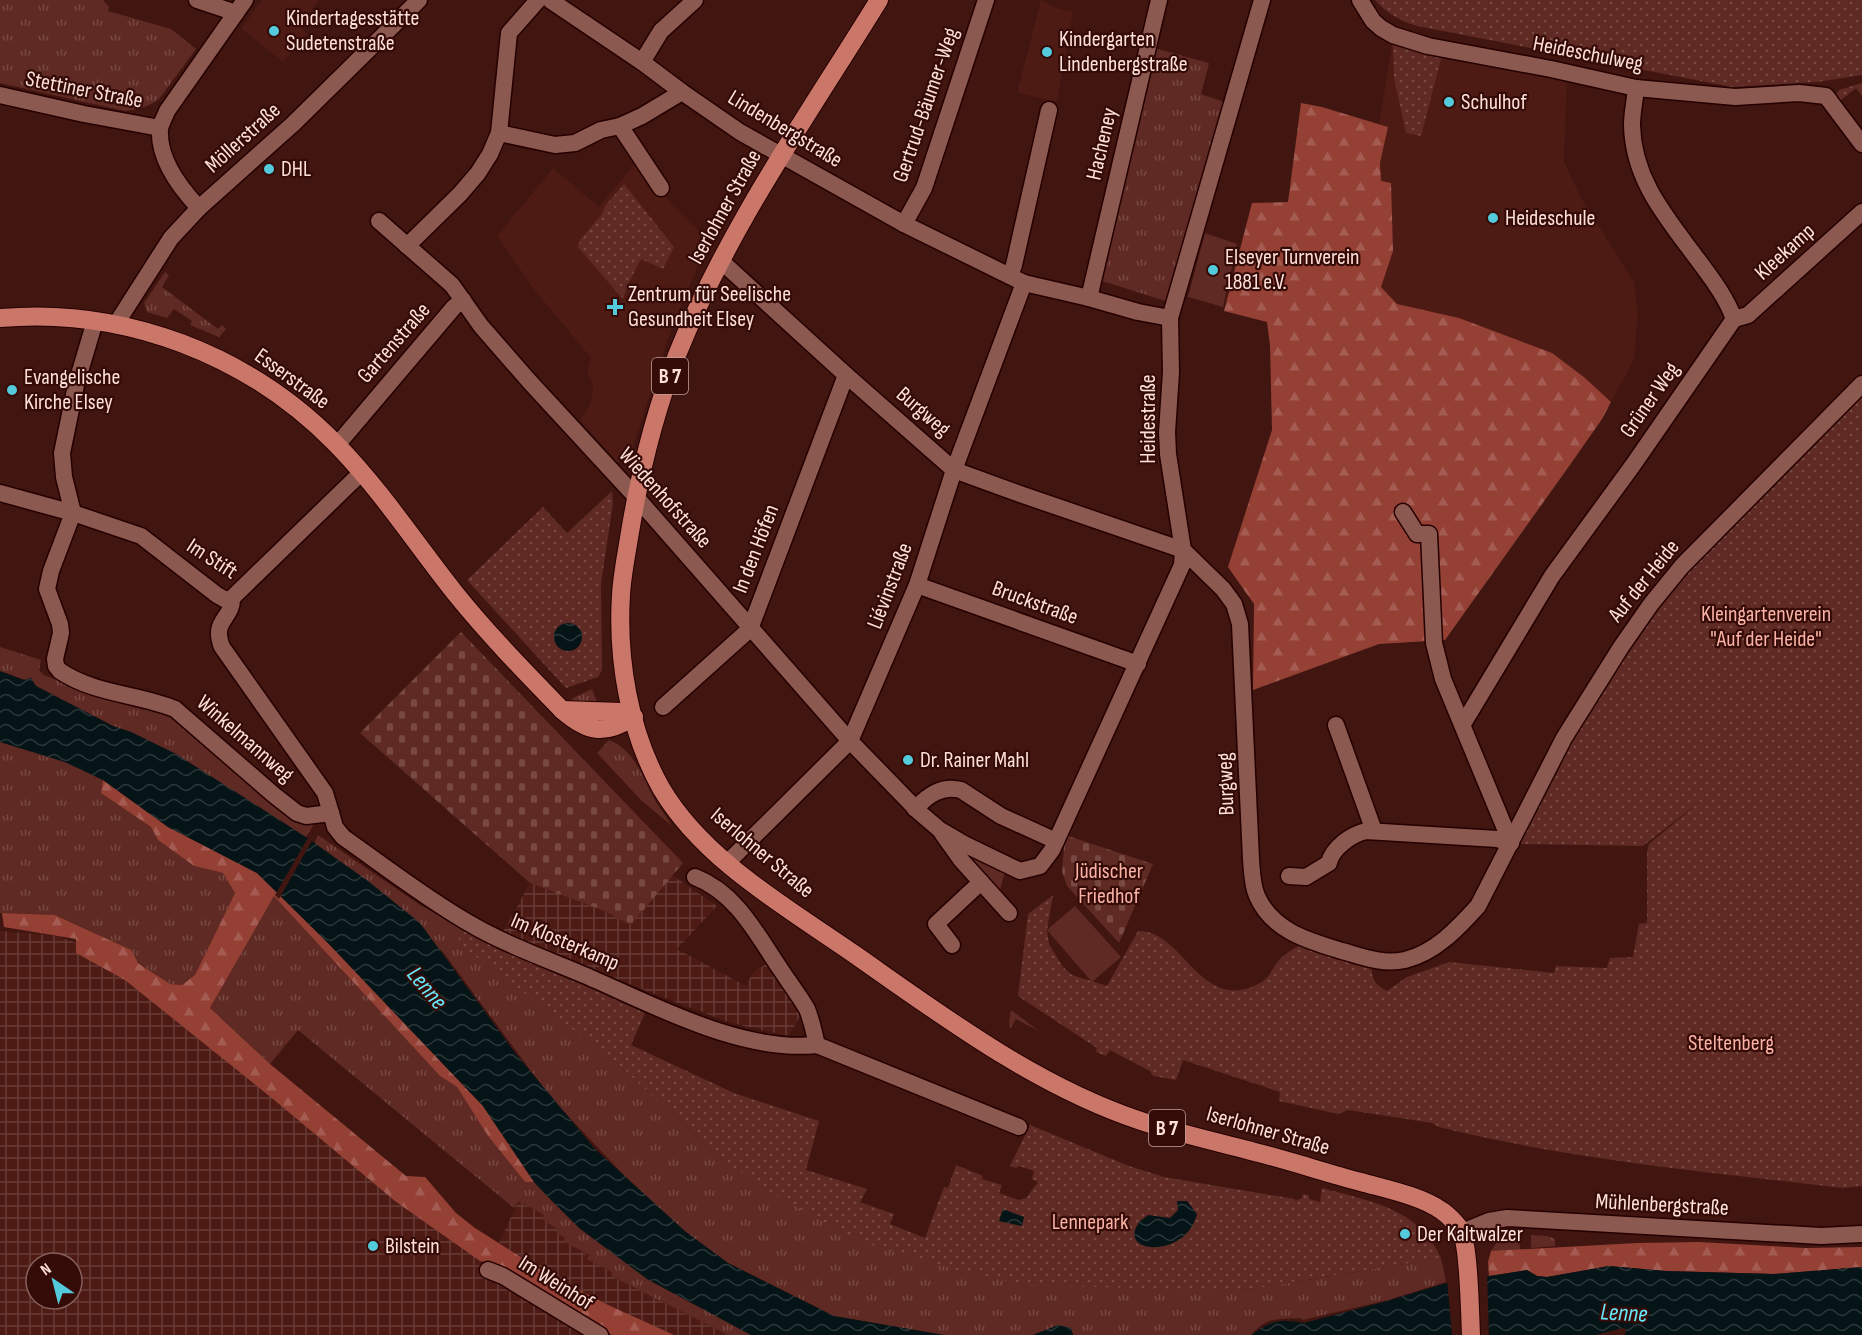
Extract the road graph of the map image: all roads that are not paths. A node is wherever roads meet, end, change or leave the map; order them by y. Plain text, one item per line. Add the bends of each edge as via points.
1 (197, 0) edge
2 (419, 0) edge
3 (538, 0) edge
4 (550, 0) edge
5 (695, 0) edge
6 (879, 0) edge
7 (986, 0) edge
8 (1159, 0) edge
9 (1262, 0) edge
10 (1360, 0) edge
11 (241, 7) edge
12 (642, 62) junction
13 (1636, 88) junction
14 (682, 92) junction
15 (0, 95) edge
16 (1049, 110) dead end
17 (620, 126) junction
18 (160, 128) junction
19 (499, 133) junction
20 (1862, 144) edge
21 (782, 155) junction
22 (661, 188) dead end
23 (199, 208) junction
24 (1862, 212) edge
25 (379, 221) dead end
26 (904, 224) junction
27 (407, 246) junction
28 (721, 261) junction
29 (1017, 280) junction
30 (1089, 298) junction
31 (463, 300) junction
32 (0, 318) edge
33 (1170, 318) junction
34 (1734, 320) junction
35 (95, 321) junction
36 (116, 324) junction
37 (846, 375) junction
38 (1862, 384) edge
39 (337, 445) junction
40 (954, 470) junction
41 (361, 473) junction
42 (0, 493) edge
43 (636, 498) junction
44 (1403, 512) dead end
45 (73, 513) junction
46 (1183, 550) junction
47 (917, 585) junction
48 (232, 598) junction
49 (750, 629) junction
50 (1138, 664) junction
51 (623, 672) junction
52 (663, 707) dead end
53 (634, 717) junction
54 (605, 720) junction
55 (1463, 724) junction
56 (1336, 725) dead end
57 (850, 741) junction
58 (643, 750) junction
59 (915, 809) junction
60 (325, 814) junction
61 (940, 830) junction
62 (1374, 831) junction
63 (1056, 841) junction
64 (1511, 843) junction
65 (1049, 857) joint
66 (728, 862) junction
67 (1289, 876) dead end
68 (695, 877) dead end
69 (981, 882) junction
70 (1009, 912) dead end
71 (952, 945) dead end
72 (817, 1045) junction
73 (1018, 1127) dead end
74 (1462, 1232) junction
75 (1862, 1234) edge
76 (488, 1270) dead end
77 (600, 1335) edge
78 (1471, 1335) edge

1 - 11 street
2 - 23 street, Möllerstraße via 293,124
3 - 19 street via 509,33
4 - 12 street, Lindenbergstraße
5 - 12 street via 661,31
6 - 21 main road, Iserlohner Straße / B 7
7 - 26 street, Gertrud-Bäumer-Weg via 924,188
8 - 30 street, Hacheney
9 - 33 street, Heidestraße
10 - 13 street, Heideschulweg via 1381,28 1424,45
11 - 18 street via 167,111
12 - 14 street, Lindenbergstraße
13 - 20 street, Heideschulweg via 1735,97 1799,93 1826,96
13 - 34 street via 1632,125 1635,154 1646,185 1727,301
14 - 17 street
14 - 21 street, Lindenbergstraße
15 - 18 street, Stettiner Straße
16 - 29 street via 1014,265
17 - 19 street via 575,143 555,145
17 - 22 street
18 - 23 street via 173,175
19 - 27 street via 478,173
21 - 26 street, Lindenbergstraße
21 - 28 main road, Iserlohner Straße / B 7
23 - 36 street, Möllerstraße via 171,238
24 - 34 street, Kleekamp via 1748,315
25 - 27 street, Wiedenhofstraße
26 - 29 street, Lindenbergstraße
27 - 31 street, Wiedenhofstraße via 452,285
28 - 37 street, Burgweg
28 - 43 main road, Iserlohner Straße / B 7 via 675,359
29 - 30 street, Lindenbergstraße
29 - 40 street, Liévinstraße
30 - 33 street, Lindenbergstraße
31 - 39 street, Gartenstraße
31 - 43 street, Wiedenhofstraße via 522,373
32 - 35 main road, Esserstraße
33 - 46 street, Heidestraße via 1168,454
34 - 55 street, Grüner Weg via 1552,576
35 - 36 main road, Esserstraße
35 - 45 street via 62,453 63,477
36 - 39 main road, Esserstraße via 185,343 240,369 300,411
37 - 40 street, Burgweg
37 - 49 street, In den Höfen
38 - 64 street, Auf der Heide via 1682,566 1651,604 1564,738
39 - 41 main road, Esserstraße
40 - 46 street, Burgweg
40 - 47 street, Liévinstraße
41 - 48 street, Im Stift
41 - 54 main road, Esserstraße via 475,617 562,710
42 - 45 street, Im Stift
43 - 49 street, Wiedenhofstraße
43 - 51 main road, Iserlohner Straße / B 7 via 621,599
44 - 55 street via 1417,534 1429,534 1434,643 1443,679
45 - 48 street, Im Stift via 141,536 217,595 226,600
45 - 60 street, Winkelmannweg via 47,590 60,624 55,658 60,671 100,689 176,709 290,807 306,816
46 - 50 street, Heidestraße via 1182,565
46 - 64 street, Burgweg via 1223,589 1234,604 1240,624 1251,859 1256,895 1273,919 1301,938 1374,961 1406,960 1436,946 1478,906
47 - 50 street, Bruckstraße
47 - 57 street, Liévinstraße
48 - 60 street, Im Klosterkamp via 232,606 219,628 222,647 322,788 328,801
49 - 52 street, In den Höfen
49 - 57 street, Wiedenhofstraße
50 - 63 street, Heidestraße
51 - 53 main road, Iserlohner Straße / B 7
51 - 54 main road
53 - 54 main road via 622,712
53 - 58 main road, Iserlohner Straße / B 7
54 - 58 main road
55 - 64 street
56 - 62 street
57 - 59 street, Wiedenhofstraße
57 - 66 street, Liévinstraße
58 - 66 main road, Iserlohner Straße / B 7 via 678,811
59 - 61 street, Wiedenhofstraße
59 - 63 street via 944,788 954,788
60 - 72 street, Im Klosterkamp via 343,837 467,922 500,939 719,1031 795,1047
61 - 65 street, Wiedenhofstraße via 1020,871 1040,866
61 - 69 street, Wiedenhofstraße
62 - 64 street
62 - 67 street via 1358,833 1336,849 1329,863 1306,877
63 - 65 street, Heidestraße
66 - 74 main road, Iserlohner Straße / B 7 via 787,909 1036,1074 1141,1121 1409,1196 1441,1210
68 - 72 street via 723,893 748,919 807,1009
69 - 70 street, Wiedenhofstraße
69 - 71 street via 936,924
72 - 73 street, Im Klosterkamp
74 - 75 street, Mühlenbergstraße via 1507,1218 1821,1236
74 - 78 main road
76 - 77 street, Im Weinhof

